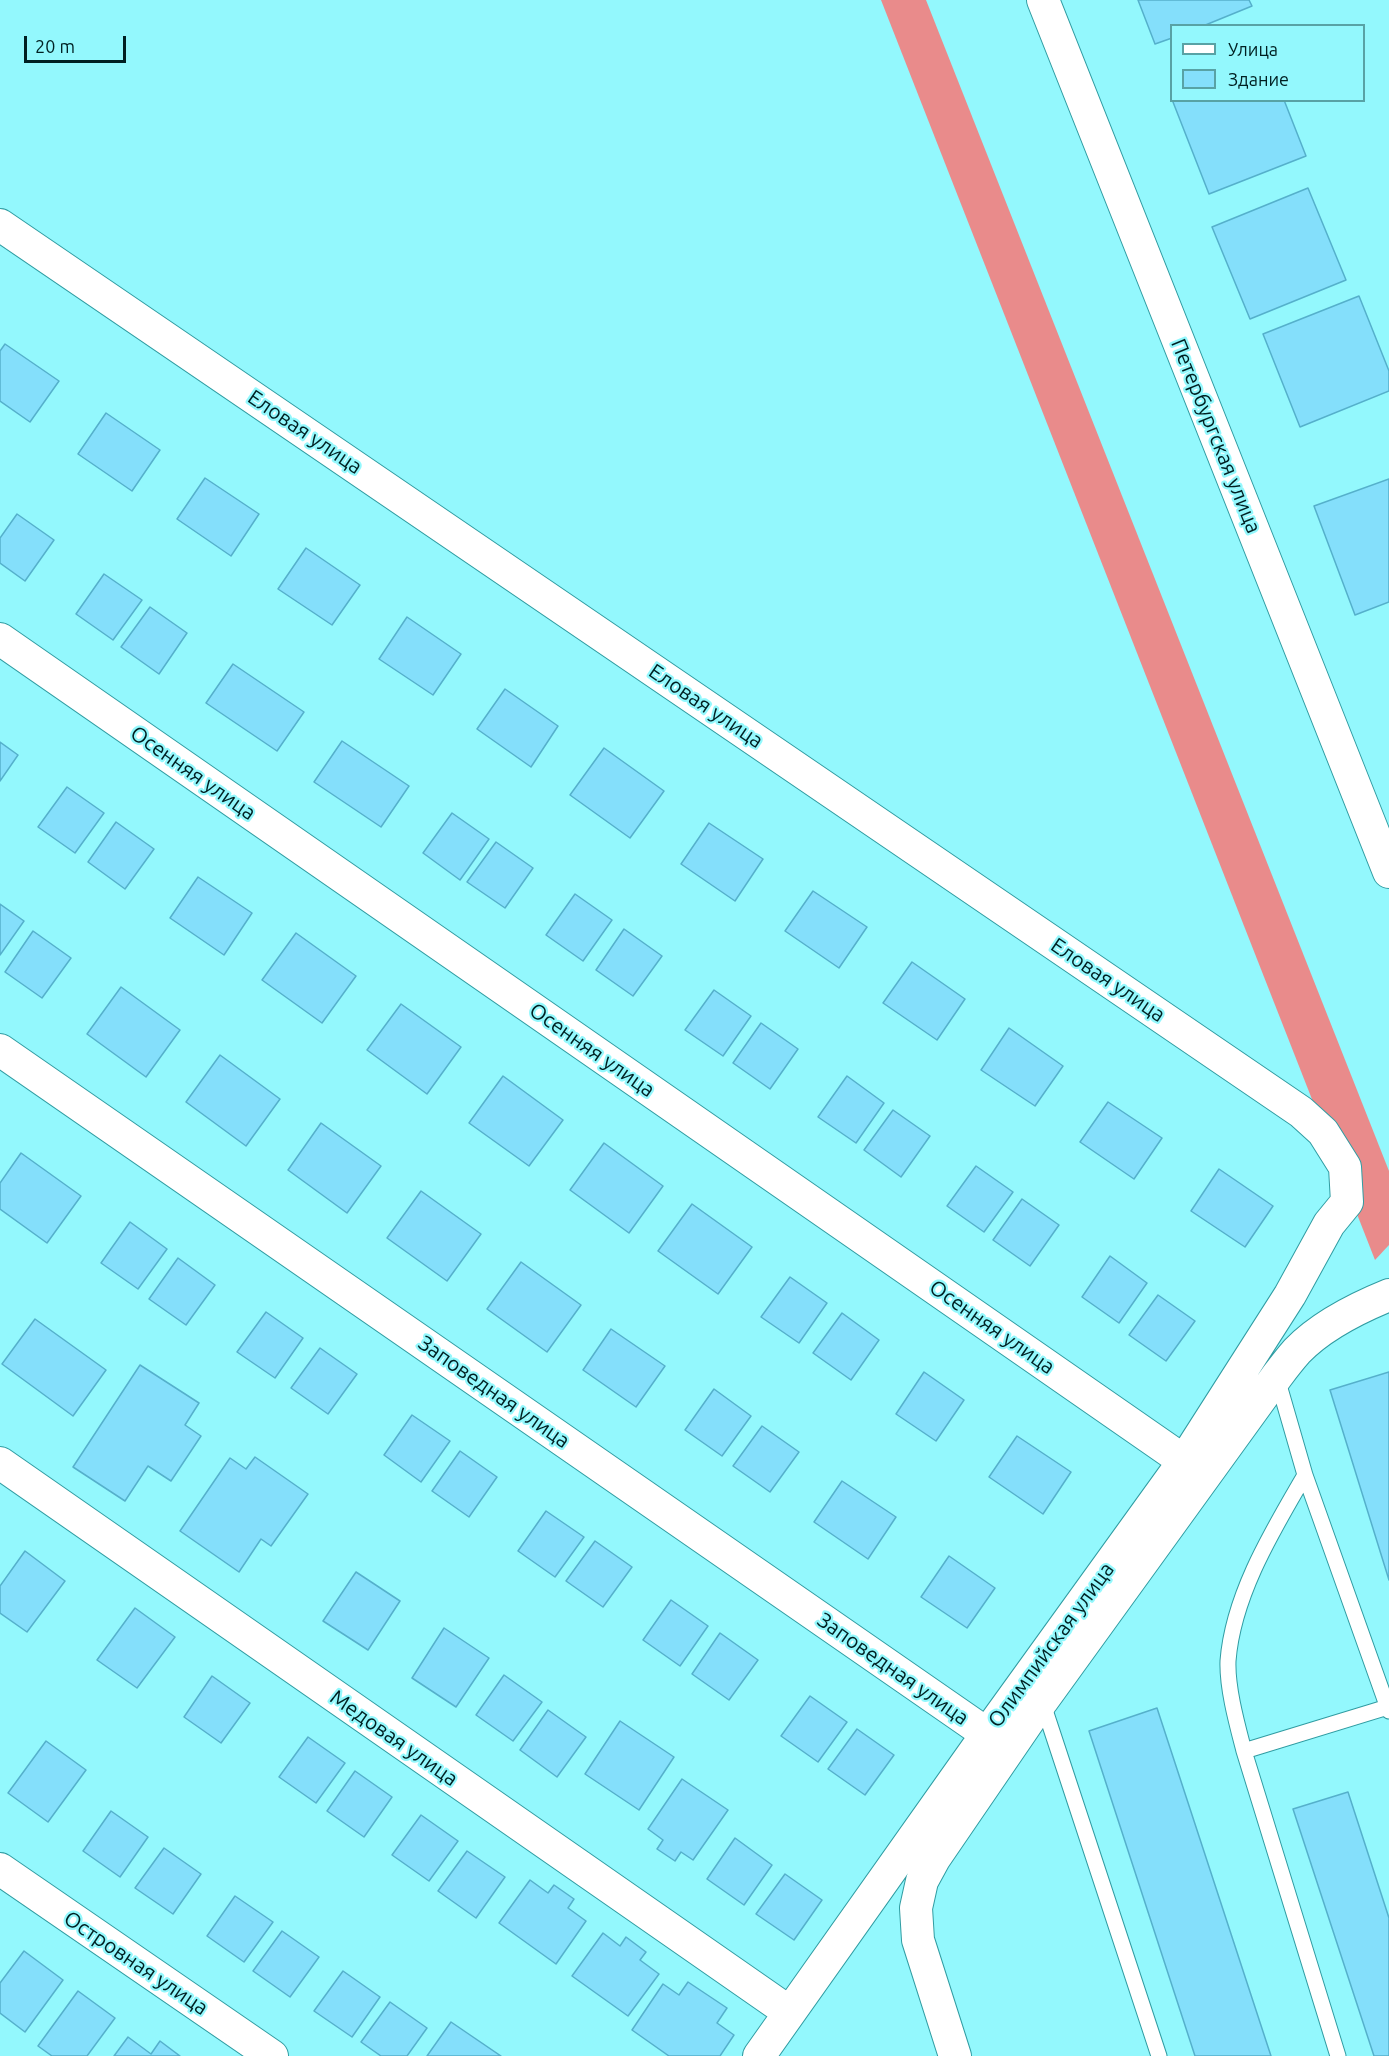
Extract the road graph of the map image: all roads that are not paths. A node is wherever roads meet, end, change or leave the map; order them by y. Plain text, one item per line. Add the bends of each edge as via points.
1 (1043, 0) edge
2 (0, 225) edge
3 (0, 639) edge
4 (1389, 872) edge
5 (0, 1050) edge
6 (1329, 1224) joint
7 (1389, 1295) edge
8 (1276, 1376) junction
9 (1184, 1461) junction
10 (0, 1463) edge
11 (1305, 1475) junction
12 (1042, 1701) junction
13 (1388, 1709) edge
14 (987, 1734) junction
15 (1244, 1751) junction
16 (0, 1869) edge
17 (789, 2012) junction
18 (272, 2056) edge
19 (759, 2056) edge
20 (955, 2056) edge
21 (1159, 2056) edge
22 (1338, 2056) edge

1 - 4 street, Петербургская улица
2 - 6 street, Еловая улица via 1301,1112 1323,1132 1345,1167 1347,1202
3 - 9 street, Осенняя улица
5 - 14 street, Заповедная улица
6 - 9 street, Олимпийская улица via 1290,1295
7 - 8 street, Олимпийская улица via 1328,1326 1298,1350
8 - 11 lane
8 - 12 street, Олимпийская улица
9 - 14 street, Олимпийская улица
10 - 17 street, Медовая улица
11 - 13 lane
11 - 15 lane via 1257,1560 1236,1621 1228,1661 1234,1712
12 - 20 street, Олимпийская улица via 922,1881 916,1908 918,1940
12 - 21 lane
13 - 15 lane
14 - 17 street, Олимпийская улица
15 - 22 lane
16 - 18 street, Островная улица
17 - 19 street, Олимпийская улица

